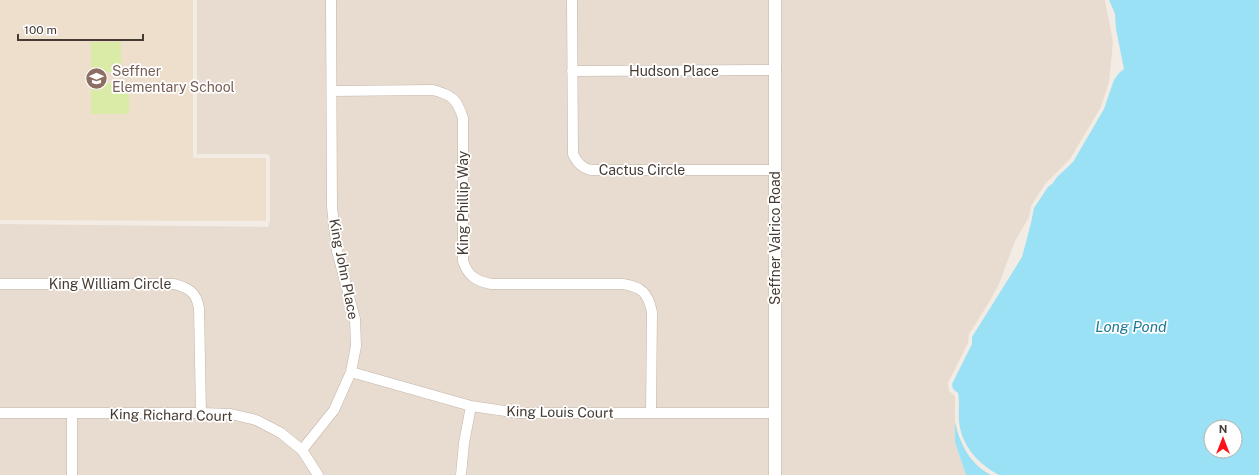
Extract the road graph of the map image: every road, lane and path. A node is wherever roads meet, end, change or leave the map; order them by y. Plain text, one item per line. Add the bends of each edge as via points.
1 (331, 0) edge
2 (572, 0) edge
3 (775, 0) edge
4 (776, 70) junction
5 (572, 71) junction
6 (332, 91) junction
7 (776, 170) junction
8 (0, 284) edge
9 (351, 372) junction
10 (471, 406) junction
11 (0, 413) edge
12 (72, 413) junction
13 (201, 413) junction
14 (651, 413) junction
15 (775, 413) junction
16 (302, 450) junction
17 (72, 475) edge
18 (318, 475) edge
19 (461, 475) edge
20 (775, 475) edge

1 - 6 street, King John Place
2 - 5 street, Cactus Circle
3 - 4 street, Seffner Valrico Road
4 - 5 street, Hudson Place
4 - 7 street, Seffner Valrico Road
5 - 7 street, Cactus Circle via 573,154 585,169
6 - 9 street, King John Place via 332,208 337,251 355,319 356,346
6 - 14 street, King Phillip Way via 433,90 446,93 454,99 463,118 463,261 466,269 479,281 491,284 623,284 643,291 650,300 652,312
7 - 15 street, Seffner Valrico Road
8 - 13 street, King William Circle via 184,286 197,299 199,308
9 - 10 street, King Louis Court
9 - 16 street, King John Place via 334,410
10 - 14 street, King Louis Court via 519,413
10 - 19 street
11 - 12 street, King Richard Court
12 - 13 street, King Richard Court
12 - 17 street
13 - 16 street, King Richard Court via 231,414 256,420 281,433
14 - 15 street, King Louis Court
15 - 20 street, Seffner Valrico Road
16 - 18 street, King Richard Court

